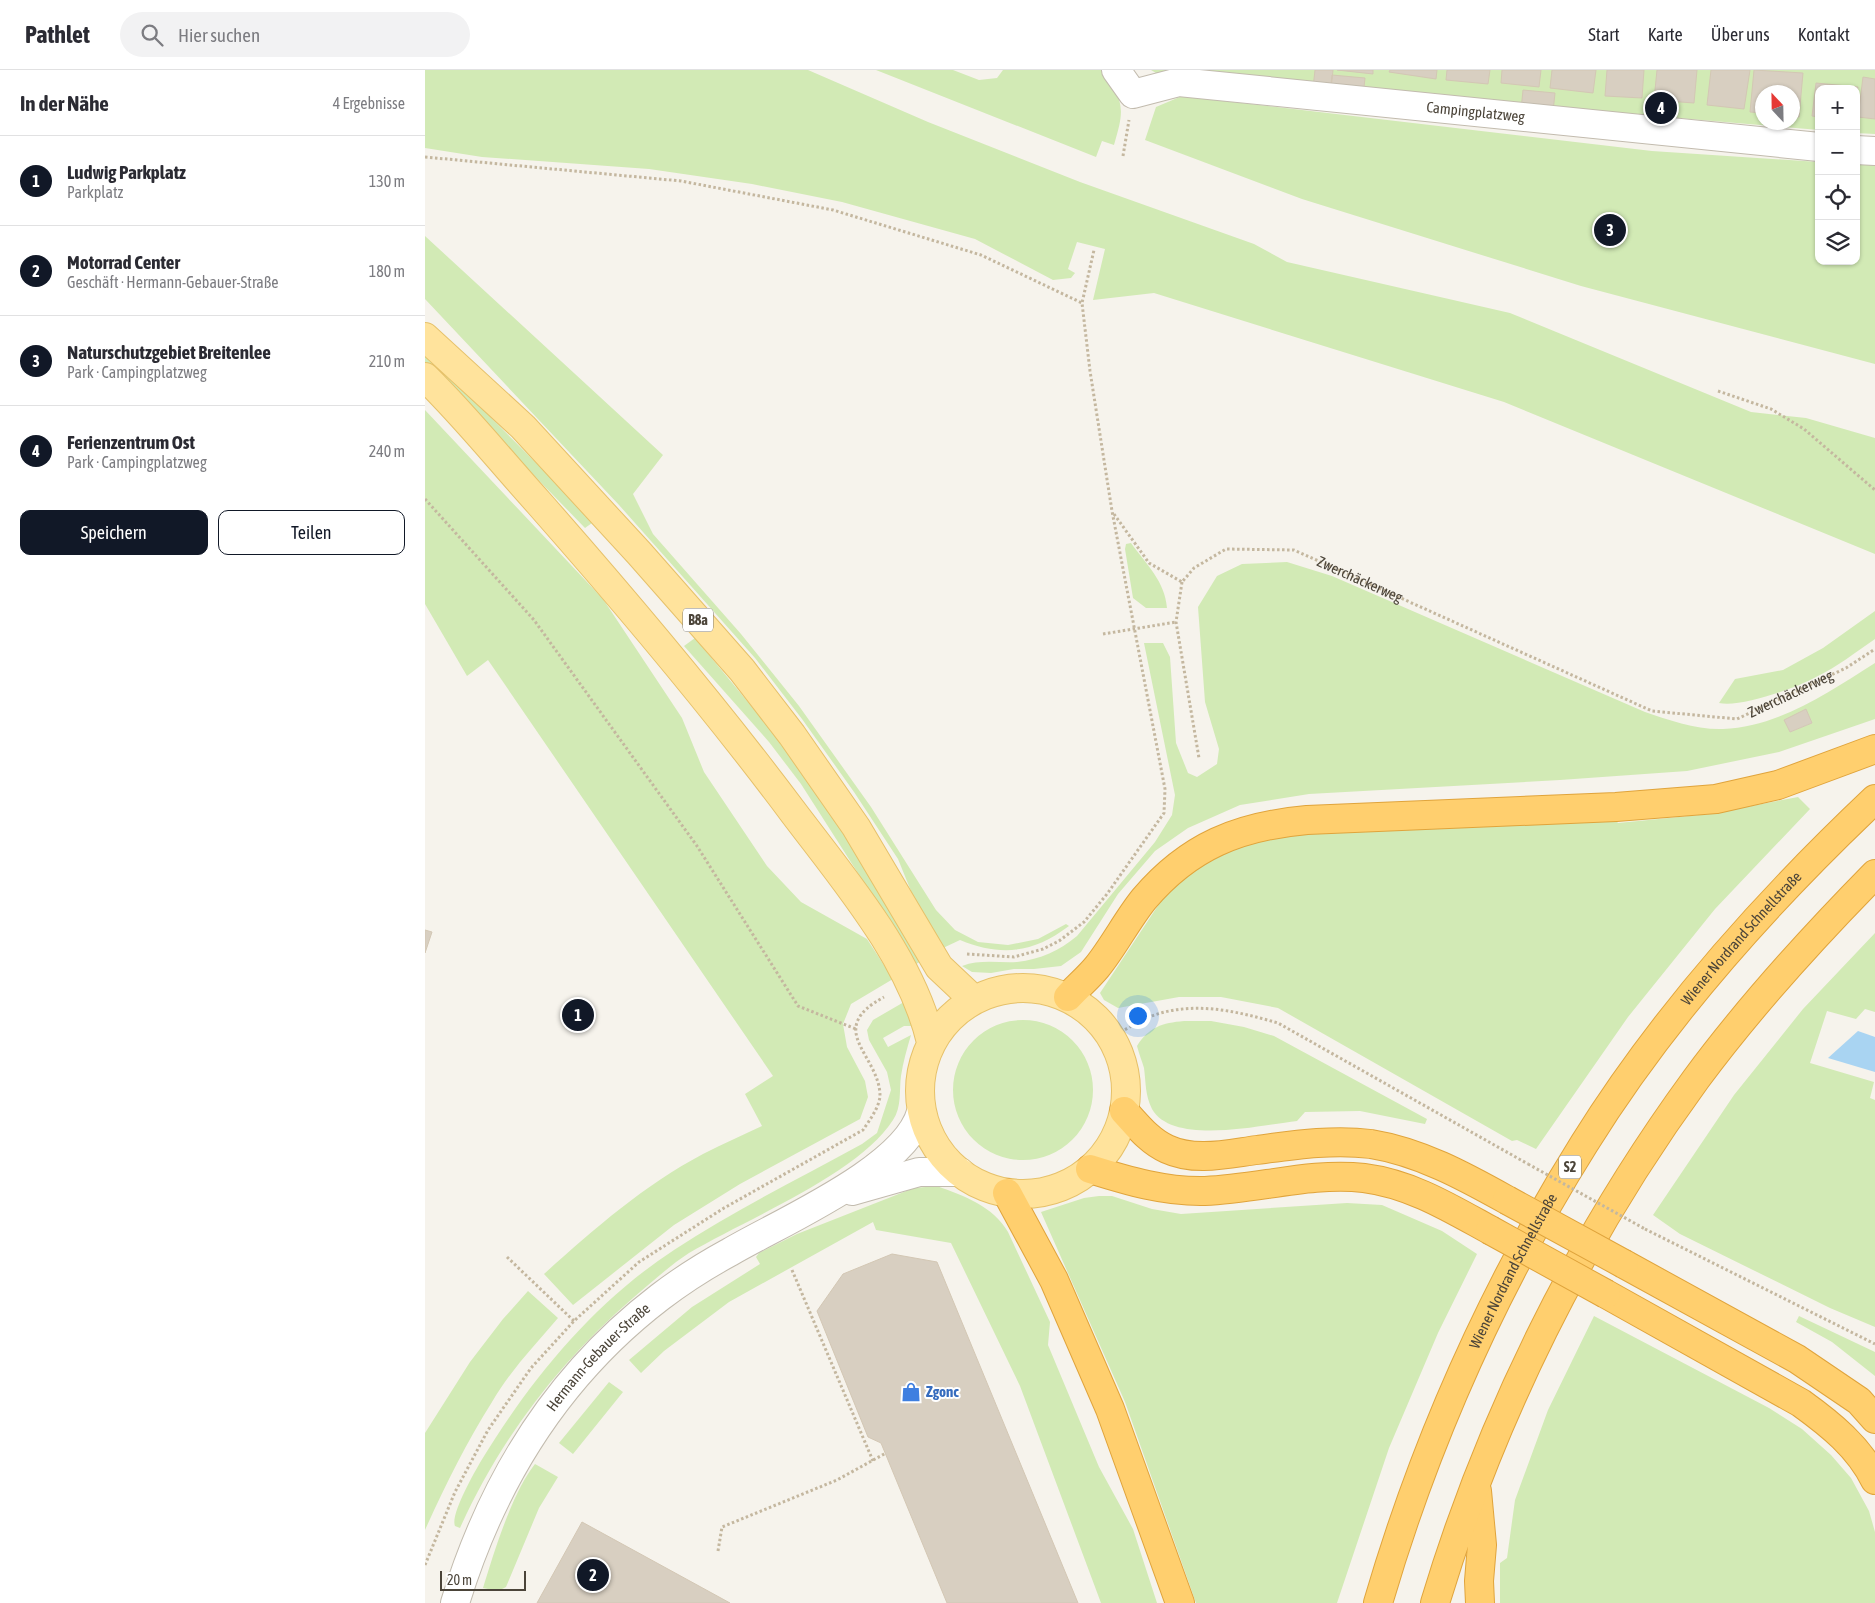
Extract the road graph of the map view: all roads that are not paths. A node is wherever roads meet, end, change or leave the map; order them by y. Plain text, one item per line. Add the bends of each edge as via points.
1 (1116, 70) edge
2 (1815, 147) edge
3 (1860, 150) edge
4 (1875, 151) edge
5 (425, 337) edge
6 (425, 377) edge
7 (1875, 749) edge
8 (1875, 799) edge
9 (1875, 874) edge
10 (1068, 998) junction
11 (974, 1000) junction
12 (931, 1042) junction
13 (1124, 1111) junction
14 (921, 1112) junction
15 (1090, 1169) junction
16 (960, 1172) junction
17 (1007, 1193) junction
18 (834, 1197) junction
19 (1523, 1248) junction
20 (1875, 1419) edge
21 (1875, 1480) edge
22 (1476, 1482) junction
23 (455, 1603) edge
24 (1179, 1603) edge
25 (1378, 1603) edge
26 (1435, 1603) edge
27 (1480, 1603) edge

1 - 2 street, Campingplatzweg via 1133,94 1179,82
3 - 4 street
5 - 11 main road, B8a via 523,426 742,670 856,827 939,967
6 - 12 main road via 455,406 609,582 766,776 865,907 911,983 925,1015
7 - 10 highway via 1778,786 1716,798 1616,807 1307,820 1238,832 1201,850 1165,876 1097,967
8 - 19 highway, Wiener Nordrand Schnellstraße / S2 via 1778,895 1655,1043 1585,1142
9 - 22 highway via 1816,934 1757,1002 1696,1079 1634,1170 1528,1359
10 - 11 main road via 1037,988 1021,988 1005,989
10 - 13 main road via 1093,1014 1111,1037 1122,1060 1126,1086
11 - 12 main road via 950,1018
12 - 14 main road via 920,1076
13 - 15 main road via 1112,1143
13 - 20 highway, bridge via 1150,1138 1179,1154 1217,1156 1340,1142 1370,1144 1409,1153 1446,1167 1797,1359 1859,1401
14 - 16 main road via 933,1141 953,1168
14 - 18 street, Hermann-Gebauer-Straße via 919,1122 909,1137
15 - 17 main road via 1065,1185 1037,1193
15 - 19 highway, bridge via 1151,1186 1204,1191 1310,1179 1364,1178 1395,1184 1432,1198
16 - 17 main road via 979,1184
16 - 18 street, Hermann-Gebauer-Straße via 919,1172
17 - 24 highway via 1054,1280 1107,1400
18 - 23 street, Hermann-Gebauer-Straße via 730,1252 660,1297 599,1352 526,1441 494,1499 473,1547
19 - 21 highway, bridge via 1801,1403 1845,1439
19 - 25 highway, Wiener Nordrand Schnellstraße / S2 via 1481,1331 1430,1448 1395,1543
22 - 26 highway
22 - 27 highway via 1482,1545

